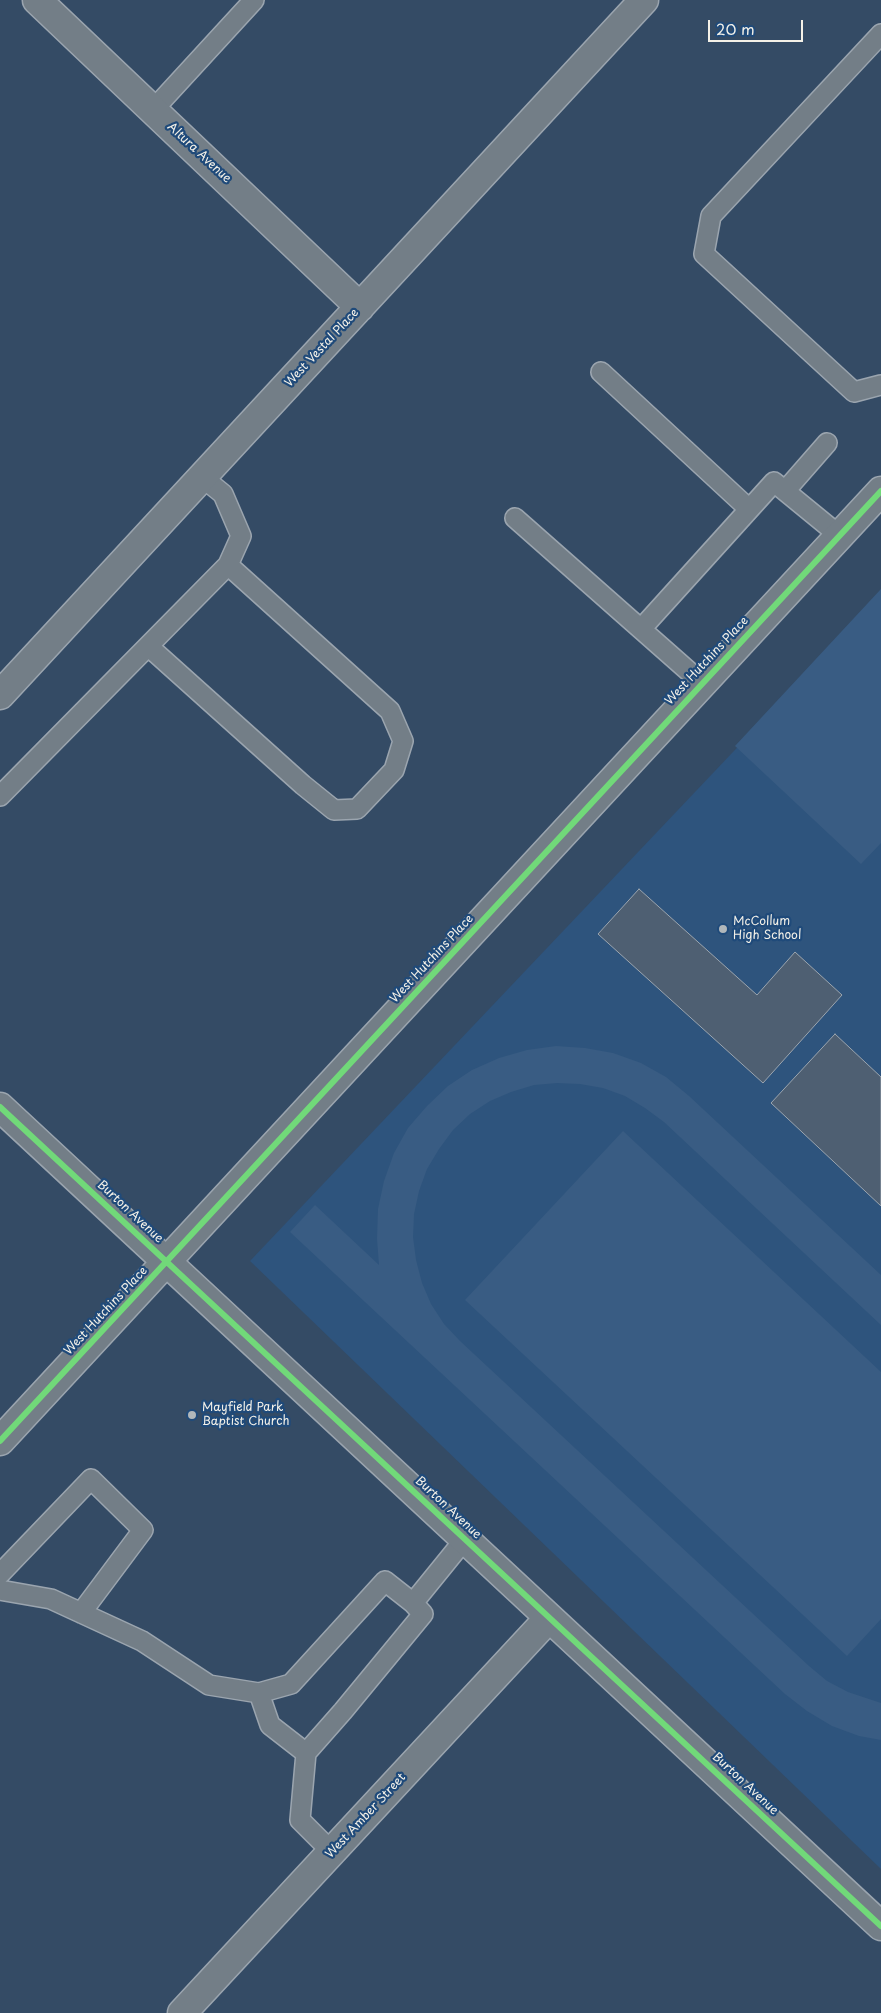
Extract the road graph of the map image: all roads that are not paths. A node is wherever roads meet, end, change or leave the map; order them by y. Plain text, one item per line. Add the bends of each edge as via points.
1 (37, 0) edge
2 (254, 0) edge
3 (644, 0) edge
4 (881, 34) edge
5 (152, 110) junction
6 (360, 307) junction
7 (600, 372) dead end
8 (881, 385) edge
9 (828, 443) dead end
10 (202, 477) junction
11 (785, 491) junction
12 (881, 491) edge
13 (749, 509) junction
14 (515, 518) dead end
15 (840, 536) junction
16 (228, 565) junction
17 (642, 629) junction
18 (148, 646) junction
19 (702, 683) junction
20 (0, 695) edge
21 (0, 796) edge
22 (0, 1107) edge
23 (167, 1262) junction
24 (0, 1441) edge
25 (465, 1539) junction
26 (0, 1574) edge
27 (0, 1590) edge
28 (413, 1603) junction
29 (81, 1613) junction
30 (550, 1618) junction
31 (259, 1693) junction
32 (306, 1753) junction
33 (332, 1852) junction
34 (881, 1926) edge
35 (182, 2013) edge

1 - 5 street, Altura Avenue
2 - 5 lane
3 - 6 street, West Vestal Place
4 - 8 lane via 711,216 704,254 854,392
5 - 6 street, Altura Avenue
6 - 10 street, West Vestal Place
7 - 13 lane
9 - 11 lane
10 - 16 lane via 223,494 241,536
10 - 20 street, West Vestal Place
11 - 13 lane via 774,482
11 - 15 lane
12 - 15 street, West Hutchins Place
13 - 17 lane
14 - 17 lane
15 - 19 street, West Hutchins Place
16 - 18 lane
16 - 18 lane via 390,711 403,741 394,770 357,809 334,810 326,804
17 - 19 lane
18 - 21 lane
19 - 23 street, West Hutchins Place
22 - 23 street, Burton Avenue
23 - 24 street, West Hutchins Place
23 - 25 street, Burton Avenue
25 - 28 lane
25 - 30 street, Burton Avenue
26 - 29 lane via 91,1479 143,1530
27 - 29 lane via 51,1599
28 - 31 lane via 385,1581 291,1684
28 - 32 lane via 423,1614
29 - 31 lane via 142,1641 209,1685
30 - 33 street, West Amber Street
30 - 34 street, Burton Avenue
31 - 32 lane via 270,1725
32 - 33 lane via 300,1820
33 - 35 street, West Amber Street

